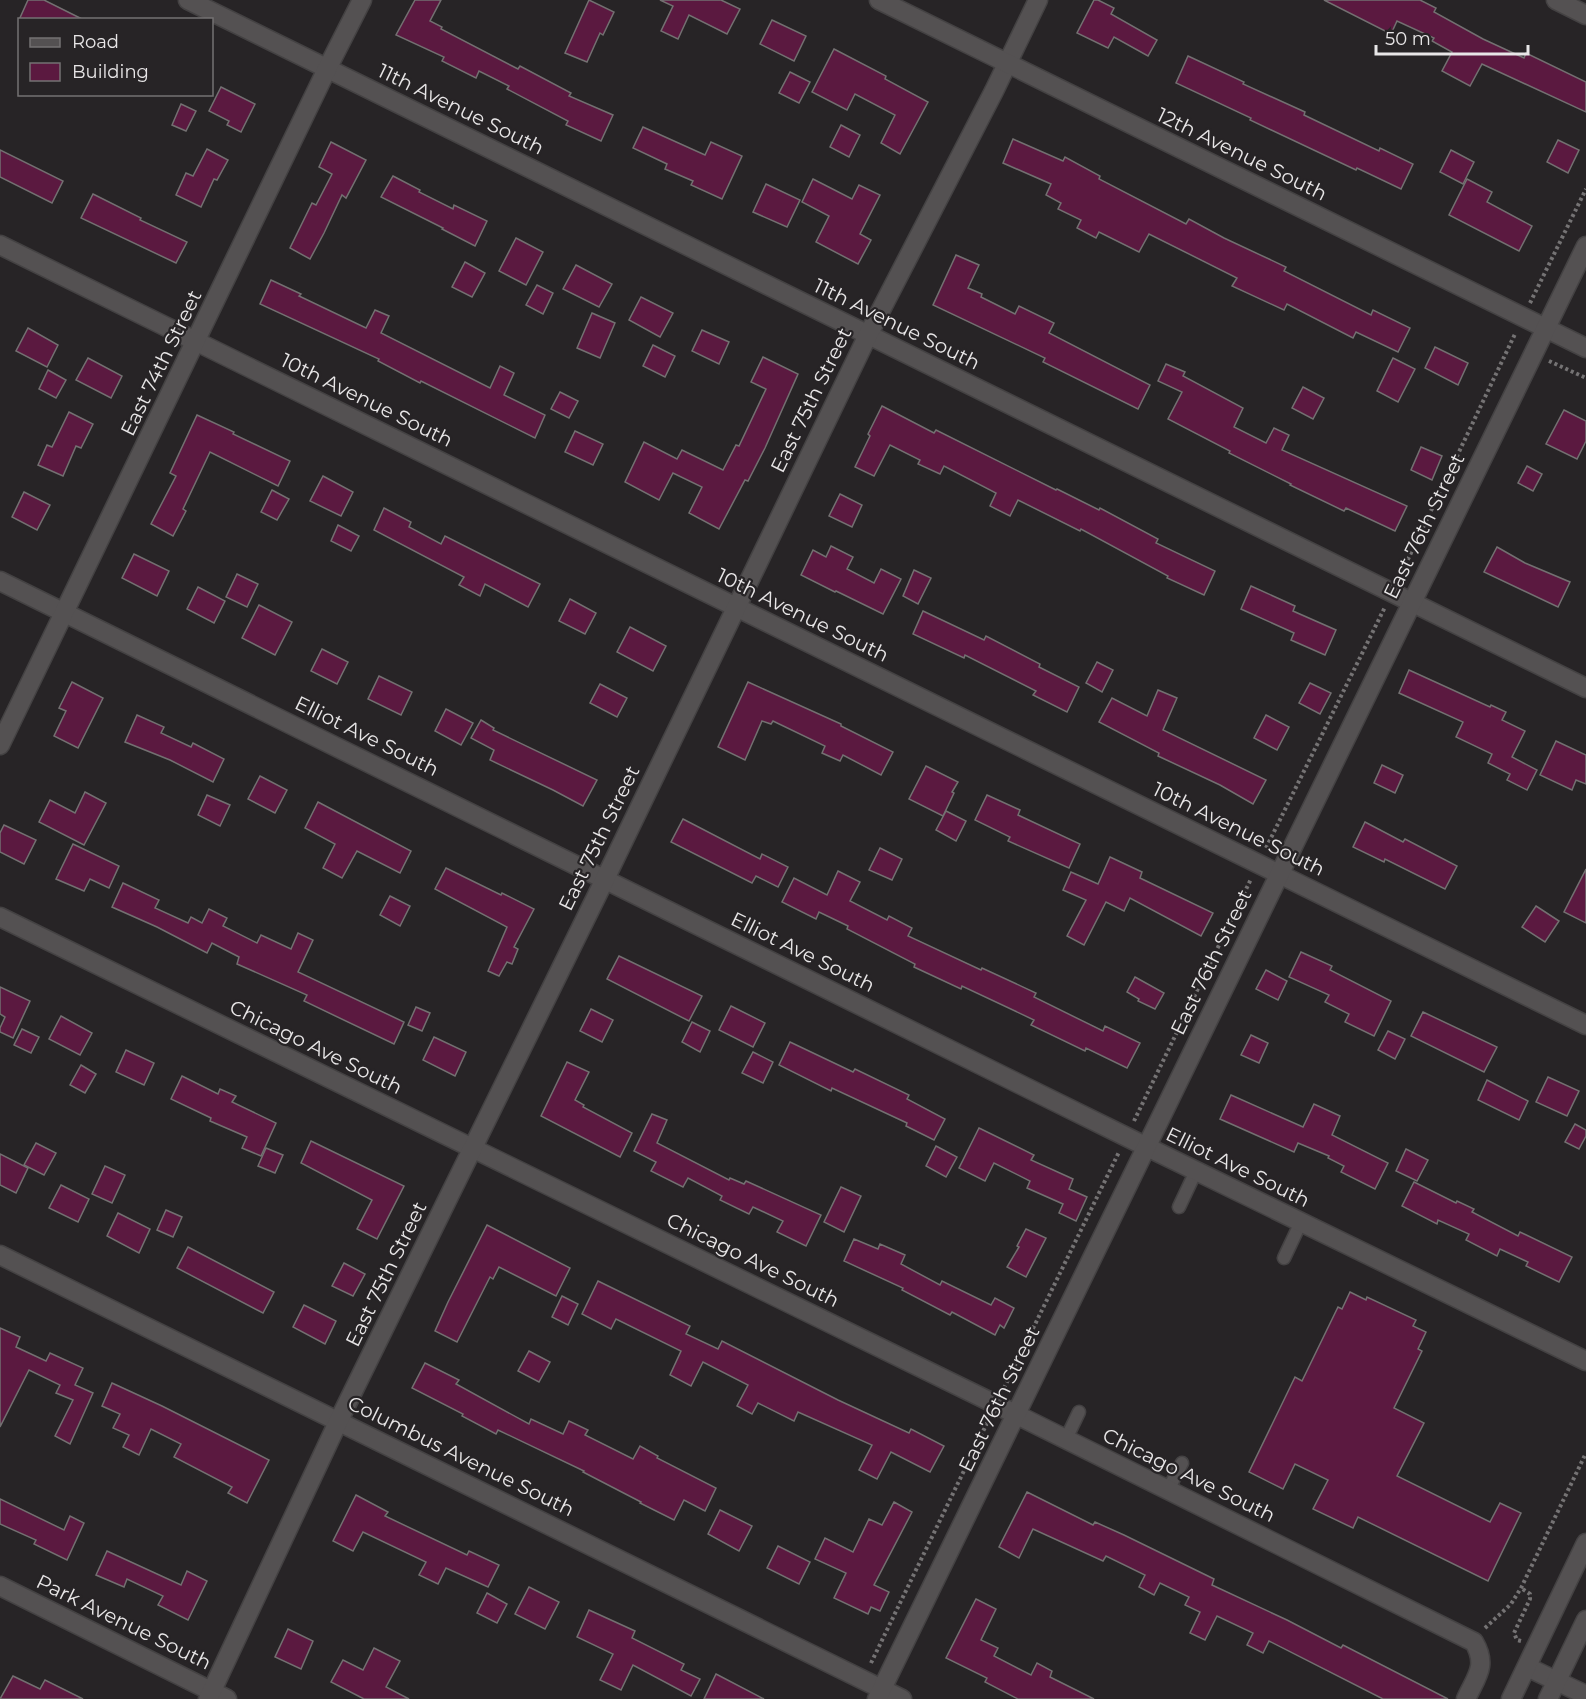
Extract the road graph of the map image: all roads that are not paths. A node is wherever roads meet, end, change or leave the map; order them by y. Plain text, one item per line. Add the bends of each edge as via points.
1 (188, 0) edge
2 (362, 0) edge
3 (879, 0) edge
4 (1038, 0) edge
5 (1556, 0) edge
6 (1586, 15) edge
7 (1008, 63) junction
8 (327, 69) junction
9 (0, 245) edge
10 (1586, 246) edge
11 (1546, 328) junction
12 (868, 335) junction
13 (196, 341) junction
14 (1586, 348) edge
15 (0, 581) edge
16 (1412, 602) junction
17 (736, 606) junction
18 (65, 612) junction
19 (1586, 688) edge
20 (0, 745) edge
21 (1278, 874) junction
22 (604, 879) junction
23 (0, 916) edge
24 (1586, 1025) edge
25 (1147, 1147) junction
26 (473, 1149) junction
27 (1196, 1171) junction
28 (1179, 1208) dead end
29 (1301, 1222) junction
30 (0, 1255) edge
31 (1284, 1258) dead end
32 (1586, 1361) edge
33 (1079, 1412) dead end
34 (1016, 1414) junction
35 (339, 1420) junction
36 (1066, 1439) junction
37 (1182, 1463) dead end
38 (1168, 1490) junction
39 (1586, 1543) edge
40 (0, 1586) edge
41 (1586, 1620) edge
42 (1527, 1667) junction
43 (1556, 1681) junction
44 (880, 1694) edge
45 (1586, 1695) edge
46 (216, 1696) edge
47 (902, 1699) edge
48 (1466, 1699) edge
49 (1511, 1699) edge
50 (1548, 1699) edge

1 - 8 street, 11th Avenue South
2 - 8 street, East 74th Street
3 - 7 street, 12th Avenue South
4 - 7 street, East 75th Street
5 - 6 street
7 - 11 street, 12th Avenue South
7 - 12 street, East 75th Street
8 - 12 street, 11th Avenue South
8 - 13 street, East 74th Street
9 - 13 street, 10th Avenue South
10 - 11 street, East 76th Street
11 - 14 street, 12th Avenue South
11 - 16 street, East 76th Street
12 - 16 street, 11th Avenue South
12 - 17 street, East 75th Street
13 - 17 street, 10th Avenue South
13 - 18 street, East 74th Street
15 - 18 street, Elliot Ave South
16 - 19 street, 11th Avenue South
16 - 21 street, East 76th Street
17 - 21 street, 10th Avenue South
17 - 22 street, East 75th Street
18 - 20 street, East 74th Street
18 - 22 street, Elliot Ave South
21 - 24 street, 10th Avenue South
21 - 25 street, East 76th Street
22 - 25 street, Elliot Ave South
22 - 26 street, East 75th Street
23 - 26 street, Chicago Ave South
25 - 27 street, Elliot Ave South
25 - 34 street, East 76th Street
26 - 34 street, Chicago Ave South
26 - 35 street, East 75th Street
27 - 28 lane
27 - 29 street, Elliot Ave South
29 - 31 lane
29 - 32 street, Elliot Ave South
30 - 35 street, Columbus Avenue South
33 - 36 lane
34 - 36 street, Chicago Ave South
34 - 44 street, East 76th Street
35 - 44 street, Columbus Avenue South
35 - 46 street, East 75th Street
36 - 38 street, Chicago Ave South
37 - 38 lane
38 - 48 street, Chicago Ave South via 1477,1647 1481,1667
39 - 42 street
40 - 46 street, Park Avenue South
41 - 43 street
42 - 43 street
42 - 49 street
43 - 45 street
43 - 50 street
44 - 47 street, Columbus Avenue South

